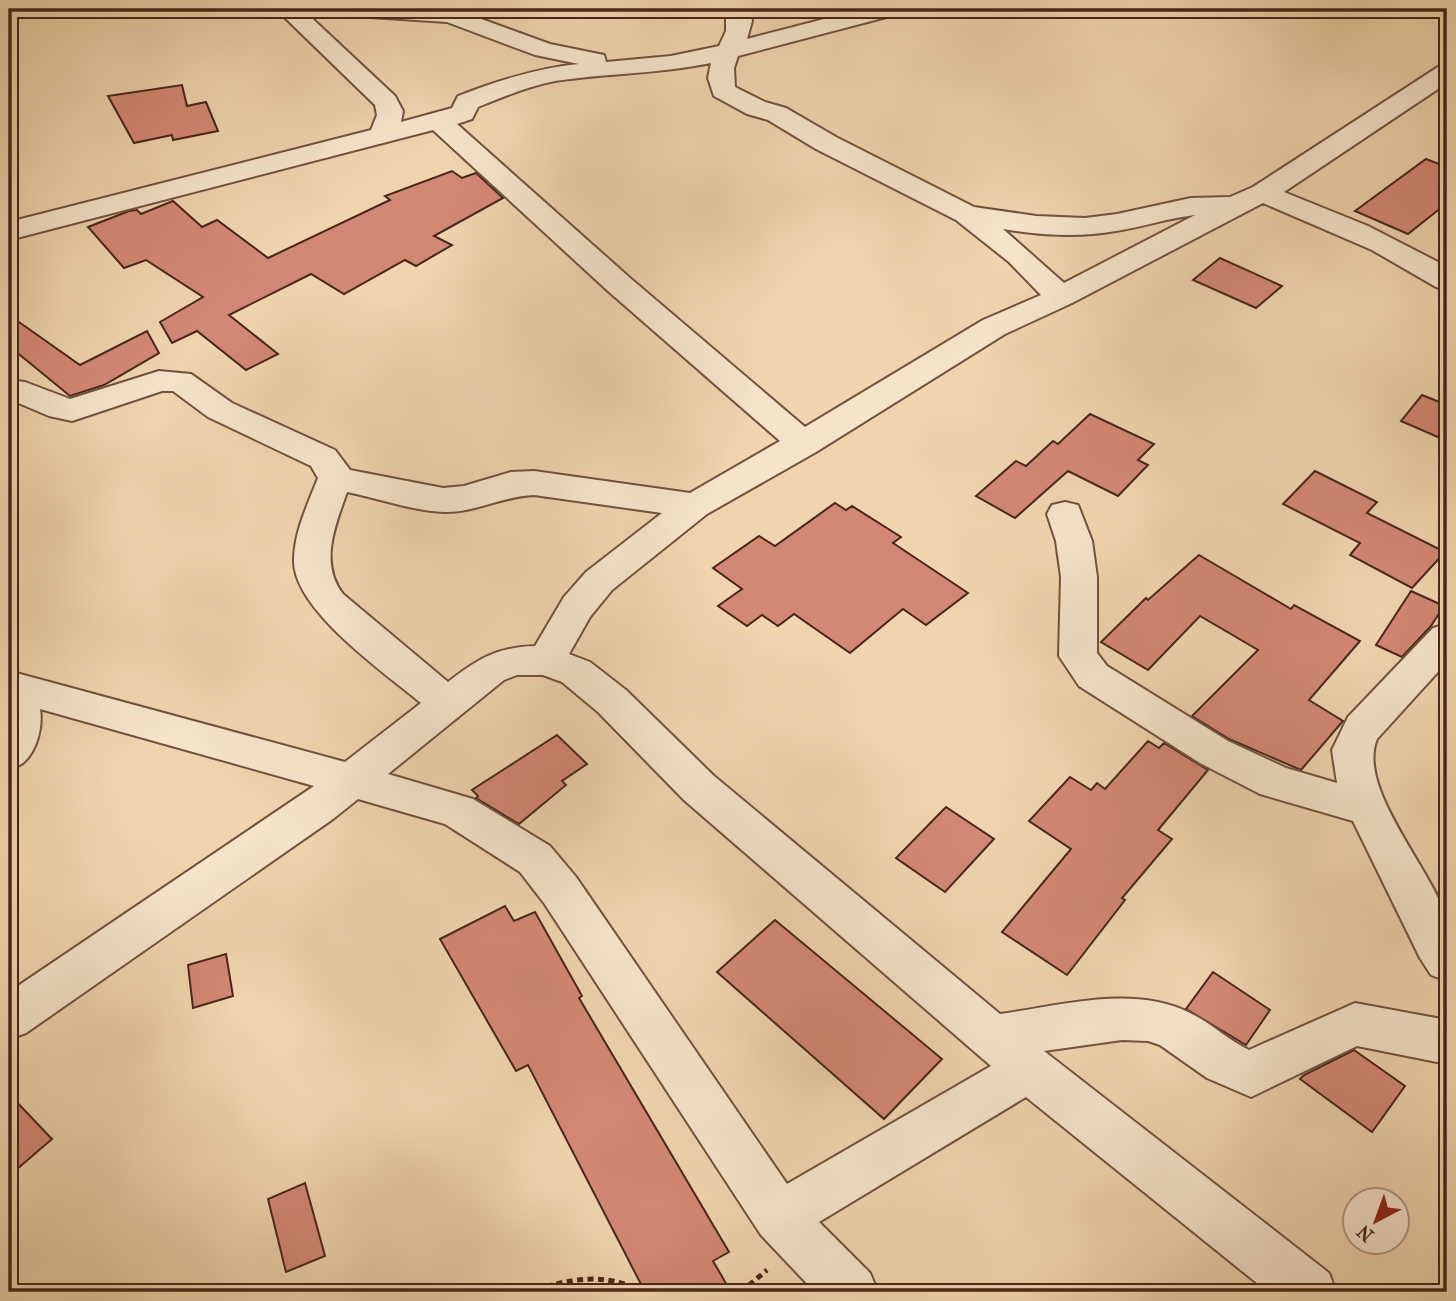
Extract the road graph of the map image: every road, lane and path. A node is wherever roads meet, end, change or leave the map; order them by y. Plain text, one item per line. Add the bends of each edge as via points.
1 (54, 9) edge
2 (288, 9) edge
3 (355, 9) edge
4 (738, 9) edge
5 (890, 9) edge
6 (9, 21) edge
7 (726, 52) junction
8 (621, 66) junction
9 (1447, 72) edge
10 (438, 121) junction
11 (381, 136) junction
12 (1250, 198) junction
13 (966, 214) junction
14 (9, 231) edge
15 (1447, 281) edge
16 (1061, 297) junction
17 (14, 389) dead end
18 (804, 444) junction
19 (335, 478) junction
20 (695, 506) junction
21 (1065, 514) dead end
22 (1447, 638) edge
23 (546, 660) junction
24 (9, 688) edge
25 (447, 703) junction
26 (9, 752) edge
27 (351, 781) junction
28 (1369, 810) junction
29 (1447, 961) edge
30 (9, 1018) edge
31 (992, 1037) junction
32 (1447, 1042) edge
33 (1030, 1069) junction
34 (779, 1217) junction
35 (526, 1292) edge
36 (645, 1292) edge
37 (852, 1292) edge
38 (1310, 1292) edge

1 - 6 path
2 - 11 street via 386,102 390,119
3 - 8 street via 450,15 544,50
4 - 7 street via 743,23
5 - 7 street
7 - 8 street via 671,64
7 - 13 street via 720,82 723,91 778,114
8 - 10 street via 554,74 508,86 467,102 460,115
9 - 12 street
10 - 11 street
10 - 18 street via 555,230
11 - 14 street
12 - 13 street via 1184,206 1099,225 1019,224
12 - 15 street via 1368,239
12 - 16 street
13 - 16 street
16 - 18 street via 994,327
17 - 19 street via 72,410 159,381 180,381 220,410 323,458
18 - 20 street
19 - 20 street via 443,500 534,483
19 - 25 street via 313,547 316,585 330,604
20 - 23 street via 599,581 577,607
21 - 28 street via 1079,577 1078,656 1093,676 1214,752 1275,782
22 - 28 street via 1355,740 1352,757
23 - 25 street via 514,661 489,670
23 - 31 street via 576,671 612,701 699,788
24 - 26 street via 22,711 22,724
24 - 27 street
25 - 27 street
27 - 30 street
27 - 34 street via 458,811 535,859
28 - 29 street via 1432,943
31 - 32 street via 1122,1019 1148,1020 1174,1028 1251,1075 1354,1024
31 - 33 street
33 - 34 street
33 - 38 street
34 - 37 street
35 - 36 path via 583,1275 629,1283

